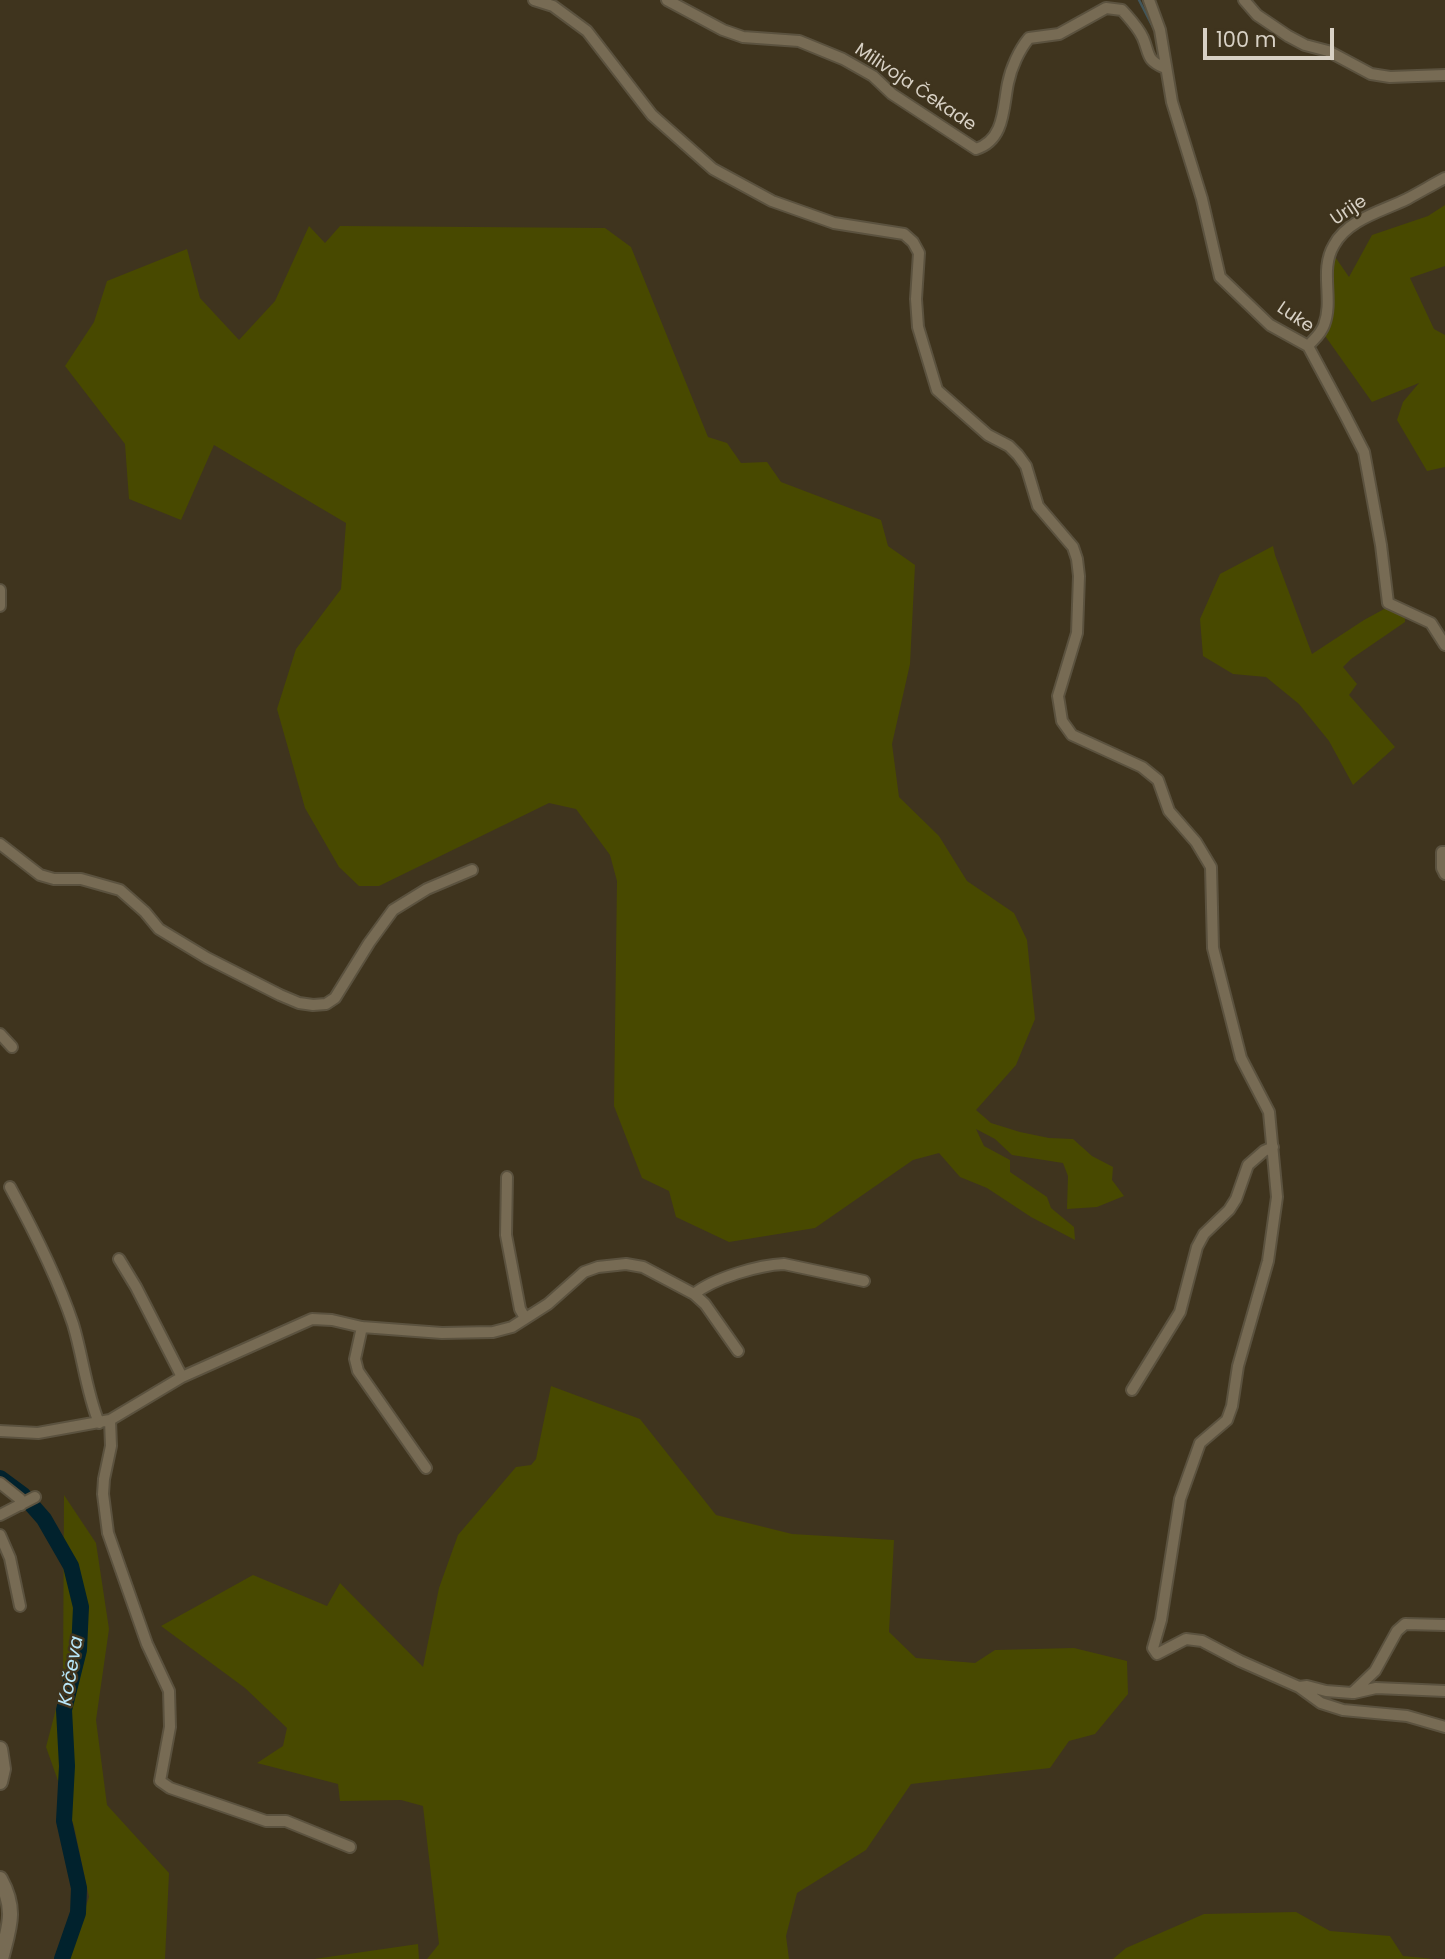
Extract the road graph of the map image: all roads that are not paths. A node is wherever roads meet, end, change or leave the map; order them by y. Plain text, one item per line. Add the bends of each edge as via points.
1 (534, 0) edge
2 (667, 0) edge
3 (1149, 0) edge
4 (1244, 0) edge
5 (1165, 68) junction
6 (1445, 75) edge
7 (1445, 178) edge
8 (1308, 346) junction
9 (0, 590) edge
10 (0, 606) edge
11 (1445, 645) edge
12 (0, 844) edge
13 (1445, 852) edge
14 (472, 870) dead end
15 (1445, 874) edge
16 (0, 1034) edge
17 (12, 1047) dead end
18 (1273, 1147) junction
19 (507, 1177) dead end
20 (10, 1187) dead end
21 (119, 1258) dead end
22 (864, 1281) dead end
23 (694, 1294) junction
24 (525, 1318) junction
25 (362, 1327) junction
26 (738, 1351) dead end
27 (182, 1377) junction
28 (1132, 1390) dead end
29 (104, 1421) junction
30 (0, 1431) edge
31 (426, 1468) dead end
32 (0, 1483) edge
33 (0, 1515) edge
34 (0, 1535) edge
35 (20, 1606) dead end
36 (1445, 1625) edge
37 (1299, 1687) junction
38 (1445, 1691) edge
39 (1352, 1693) junction
40 (1445, 1727) edge
41 (0, 1749) edge
42 (0, 1782) edge
43 (350, 1847) dead end
44 (0, 1879) edge
45 (1, 1959) edge

1 - 18 street via 553,6 587,31 652,115 713,169 772,201 834,223 904,234 913,242 919,253 918,327 937,390 1018,455 1038,506 1073,547 1077,559 1077,634 1058,696 1062,721 1072,735 1142,767 1158,780 1169,811 1211,867 1213,948 1241,1058 1269,1112
2 - 5 street, Milivoja Čekade via 743,37 799,41 843,59 976,149 999,129 1008,81 1029,38 1059,34 1106,8 1122,10 1142,37 1148,56
3 - 5 street, Luke via 1160,30
4 - 6 street via 1288,36 1371,74 1390,78
5 - 8 street, Luke via 1220,276 1270,325
7 - 8 street, Urije via 1364,218 1335,242 1326,267 1324,325
8 - 11 street, Luke via 1364,452 1388,603 1431,623
9 - 10 street
12 - 14 street via 40,875 81,879 120,890 159,929 207,958 290,999 313,1005 335,998 393,910
13 - 15 street
16 - 17 street
18 - 28 street via 1248,1165 1229,1210 1204,1234 1180,1312
18 - 37 street via 1277,1197 1268,1261 1227,1420 1200,1443 1180,1499 1153,1647 1157,1654 1186,1639 1202,1641
19 - 24 street via 506,1235
20 - 29 street via 63,1298 92,1405
21 - 27 street
22 - 23 street via 784,1264 721,1281
23 - 24 street via 643,1267 598,1267 584,1272
23 - 26 street
24 - 25 street via 503,1329 469,1333
25 - 27 street via 312,1319
25 - 31 street via 355,1359 358,1371
27 - 29 street
29 - 30 street via 38,1433
29 - 43 street via 111,1446 103,1494 110,1540 169,1691 170,1727 162,1784 266,1821 286,1821
32 - 33 street via 28,1501
34 - 35 street
36 - 39 street via 1405,1624 1375,1671
37 - 39 street
37 - 40 street via 1321,1703 1343,1710 1407,1716
38 - 39 street via 1376,1688
41 - 42 main road
44 - 45 main road via 11,1905

